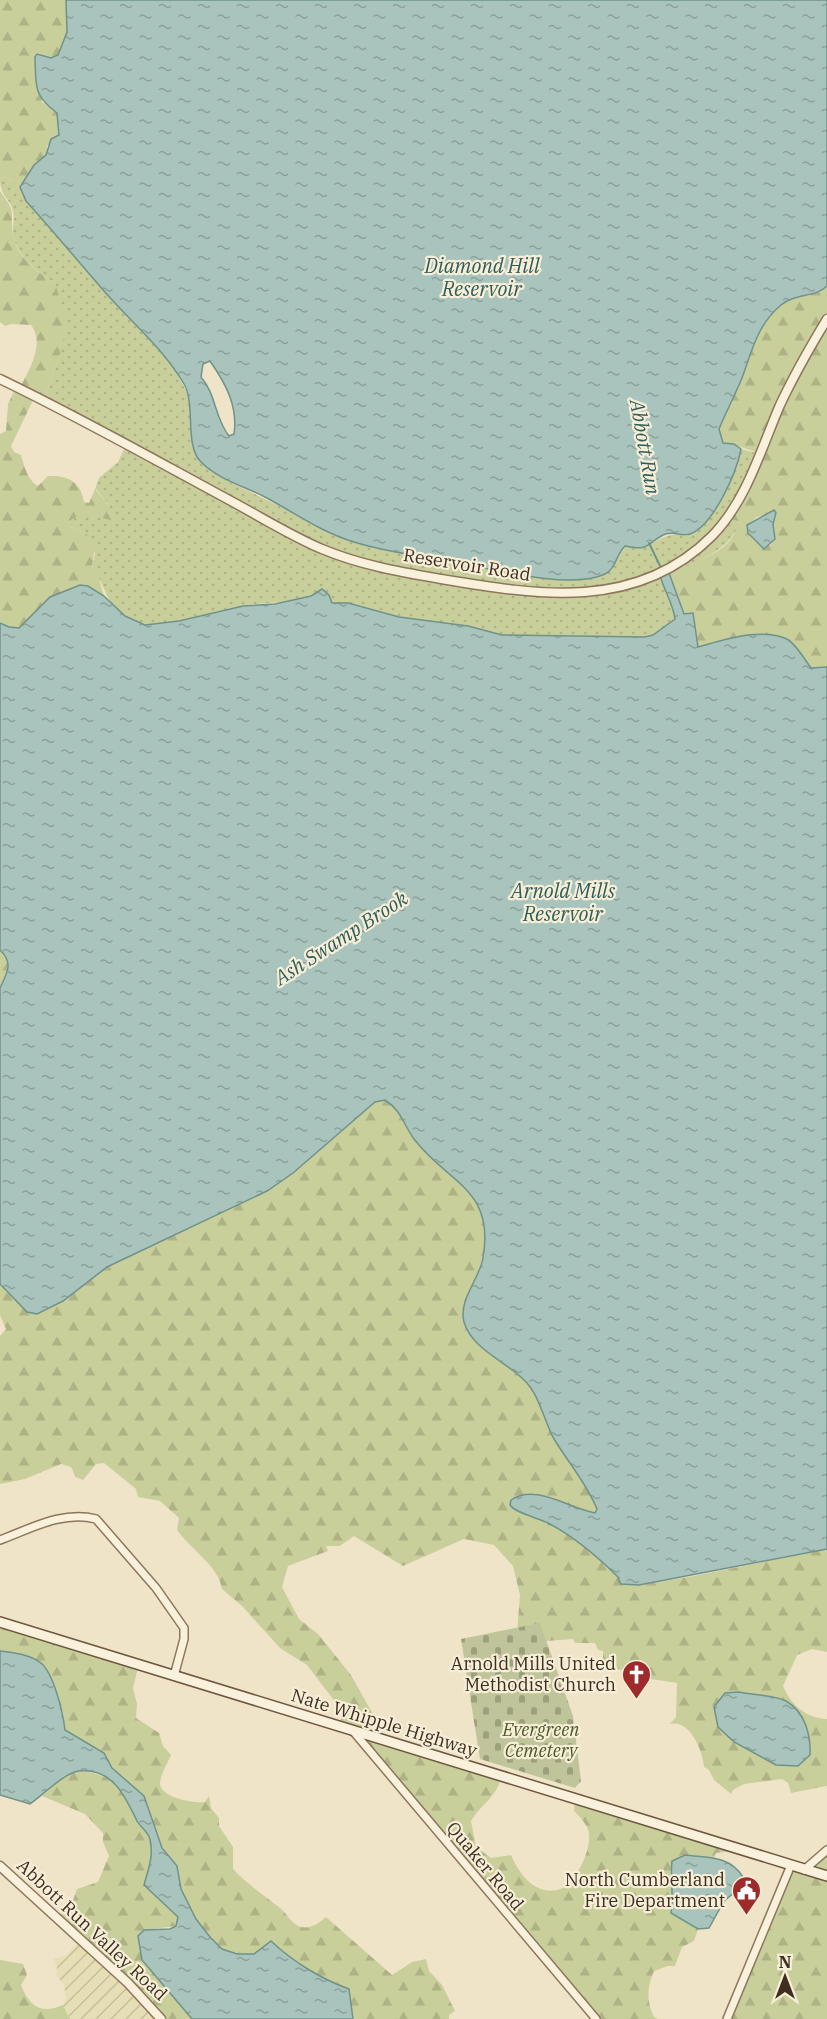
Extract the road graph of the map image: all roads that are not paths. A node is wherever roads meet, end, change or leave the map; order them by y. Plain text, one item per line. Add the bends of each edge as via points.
1 (827, 319) edge
2 (0, 379) edge
3 (0, 1540) edge
4 (0, 1622) edge
5 (174, 1676) junction
6 (353, 1731) junction
7 (827, 1850) edge
8 (791, 1864) junction
9 (0, 1866) edge
10 (804, 1870) junction
11 (827, 1876) edge
12 (161, 2019) edge
13 (596, 2019) edge
14 (727, 2019) edge

1 - 2 street, Reservoir Road via 794,377 738,500 713,535 656,576 599,591 537,592 484,586 370,565 322,549
3 - 5 street via 59,1518 96,1519 156,1588 184,1628 183,1648
4 - 5 main road, Nate Whipple Highway
5 - 6 main road, Nate Whipple Highway
6 - 8 main road, Nate Whipple Highway
6 - 13 street, Quaker Road
7 - 10 street
8 - 10 main road, Nate Whipple Highway
8 - 14 street
9 - 12 street, Abbott Run Valley Road via 128,1983
10 - 11 main road, Nate Whipple Highway

